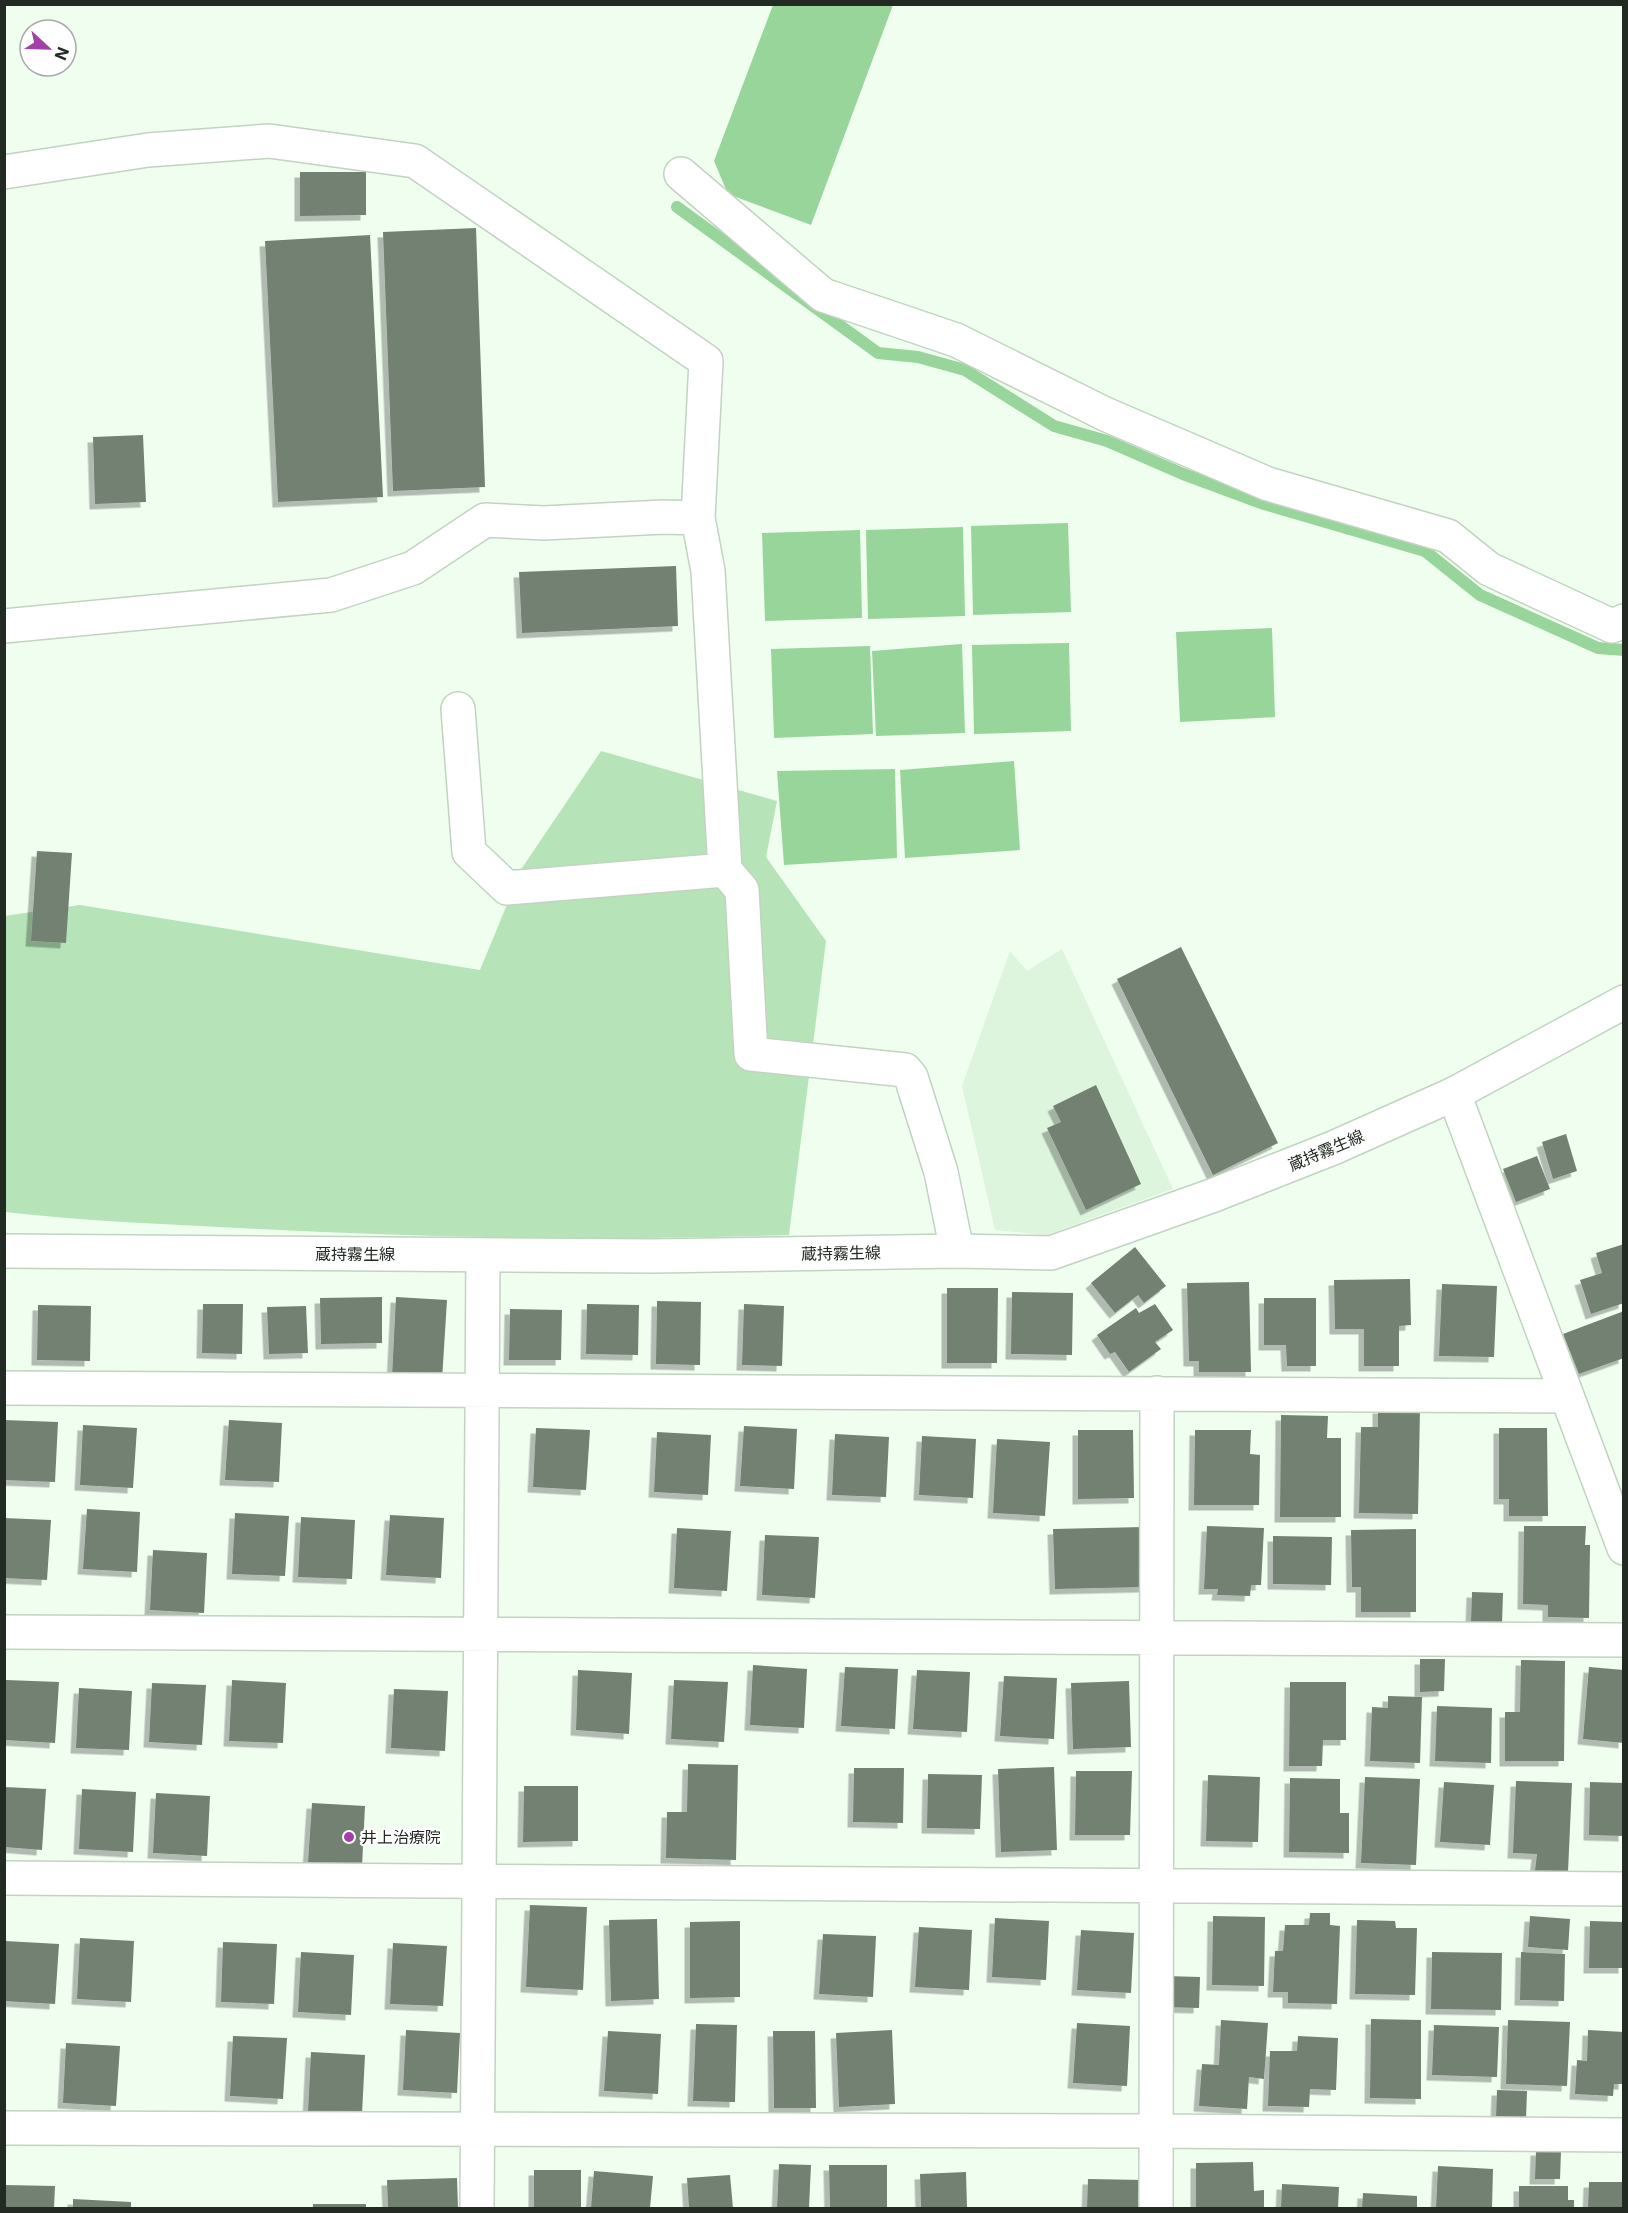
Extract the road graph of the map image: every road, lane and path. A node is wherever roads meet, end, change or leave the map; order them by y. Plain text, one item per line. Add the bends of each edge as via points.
1 (4, 172) edge
2 (681, 174) dead end
3 (698, 518) junction
4 (1623, 621) edge
5 (4, 626) edge
6 (458, 709) dead end
7 (725, 870) junction
8 (1623, 1002) edge
9 (1454, 1094) junction
10 (4, 1251) edge
11 (957, 1251) junction
12 (483, 1255) junction
13 (4, 1388) edge
14 (481, 1389) junction
15 (1157, 1393) junction
16 (1567, 1396) junction
17 (1623, 1548) edge
18 (4, 1632) edge
19 (481, 1636) junction
20 (1158, 1637) junction
21 (1623, 1640) edge
22 (4, 1878) edge
23 (478, 1881) junction
24 (1158, 1886) junction
25 (1623, 1889) edge
26 (4, 2128) edge
27 (477, 2130) junction
28 (1157, 2131) junction
29 (1623, 2135) edge
30 (477, 2208) edge
31 (1156, 2208) edge

1 - 3 street via 148,150 268,141 415,161 706,361
2 - 4 street via 823,295 956,340 1105,414 1268,484 1448,536 1489,569 1612,626
3 - 5 street via 544,523 485,519 413,568 331,595
3 - 7 street via 708,571
6 - 7 street via 469,852 507,888
7 - 11 street via 742,890 752,1054 905,1070 911,1077 941,1172
8 - 9 street, 蔵持霧生線
9 - 11 street, 蔵持霧生線 via 1214,1196 1051,1253
9 - 16 street
10 - 12 street, 蔵持霧生線
11 - 12 street, 蔵持霧生線
12 - 14 street
13 - 14 street
14 - 15 street
14 - 19 street
15 - 16 street
15 - 20 street
16 - 17 street
18 - 19 street
19 - 20 street
19 - 23 street
20 - 21 street
20 - 24 street
22 - 23 street
23 - 24 street
23 - 27 street
24 - 25 street
24 - 28 street
26 - 27 street
27 - 28 street
27 - 30 street
28 - 29 street
28 - 31 street

